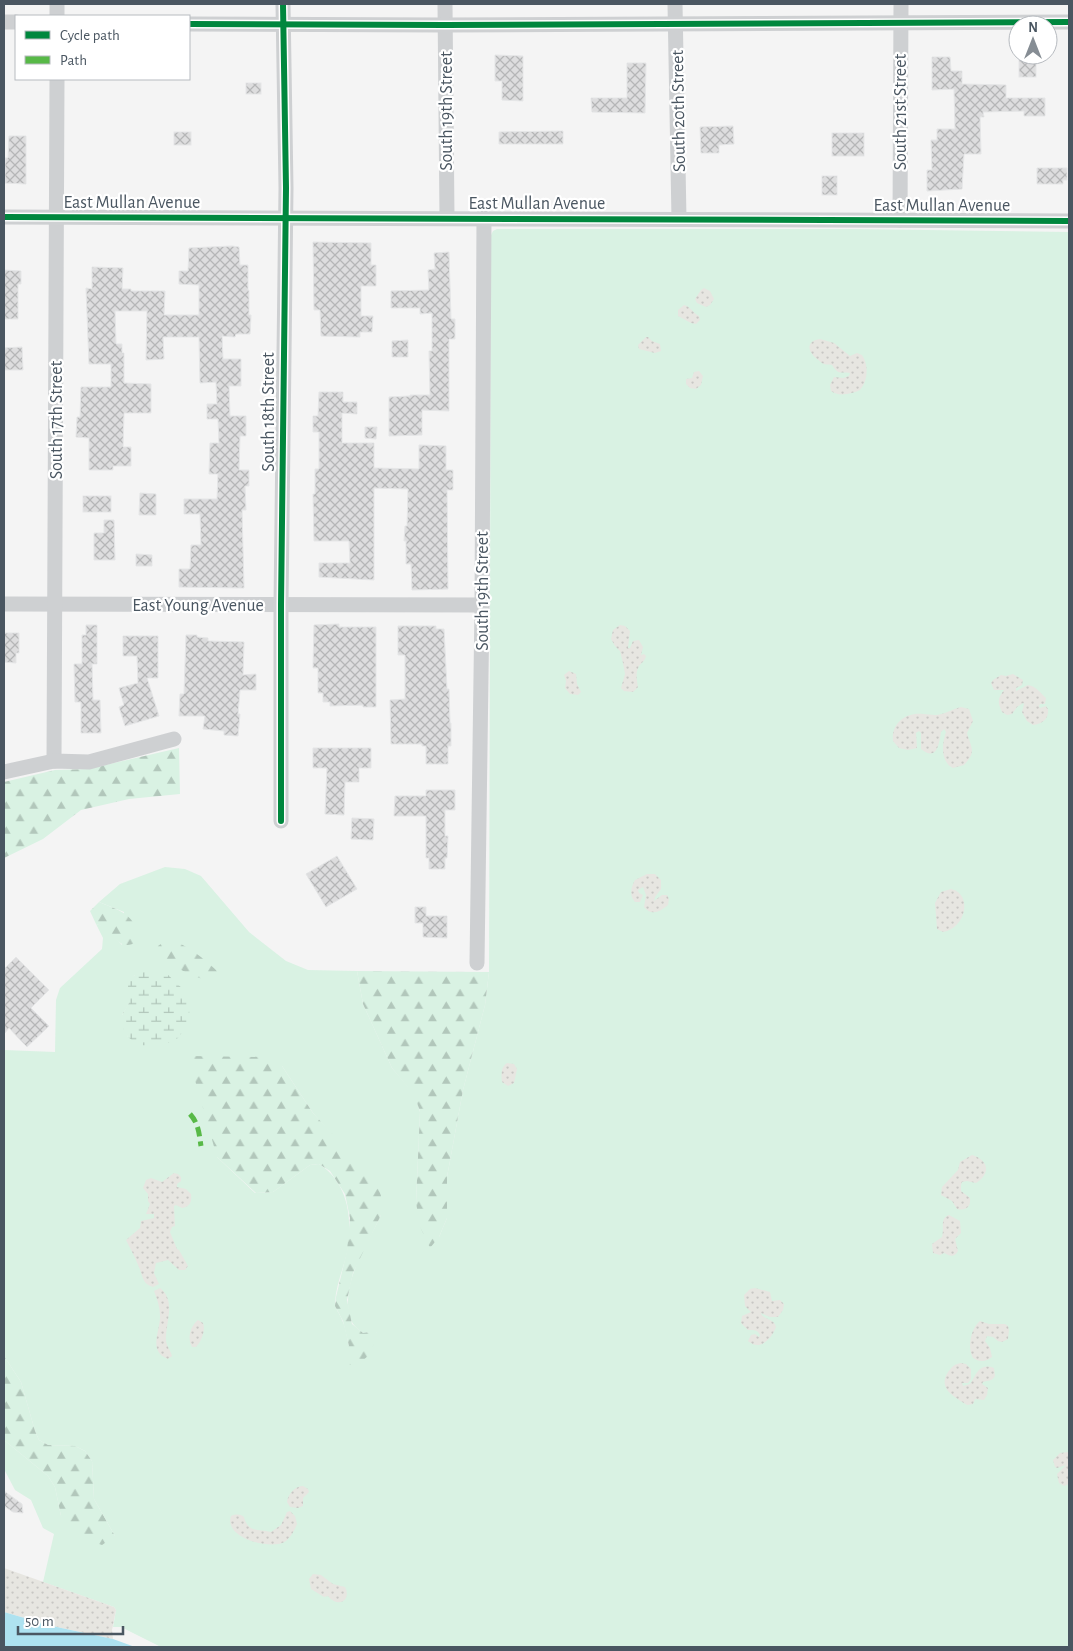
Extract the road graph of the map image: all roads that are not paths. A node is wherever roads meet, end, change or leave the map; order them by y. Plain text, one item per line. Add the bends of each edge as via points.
1 (283, 4) edge
2 (445, 4) edge
3 (675, 4) edge
4 (901, 4) edge
5 (1069, 22) edge
6 (190, 24) edge
7 (284, 24) junction
8 (445, 24) junction
9 (676, 24) junction
10 (901, 24) junction
11 (57, 80) edge
12 (4, 217) edge
13 (56, 217) junction
14 (284, 218) junction
15 (446, 218) junction
16 (484, 218) junction
17 (679, 219) junction
18 (900, 220) junction
19 (1069, 221) edge
20 (4, 604) edge
21 (55, 604) junction
22 (281, 605) junction
23 (482, 605) junction
24 (174, 739) dead end
25 (54, 761) junction
26 (4, 772) edge
27 (281, 821) dead end
28 (477, 963) dead end

1 - 7 street, South 18th Street
2 - 8 street, South 19th Street
3 - 9 street, South 20th Street
4 - 10 street, South 21st Street
5 - 10 street
6 - 7 street
7 - 8 street
7 - 14 street, South 18th Street
8 - 9 street
8 - 15 street, South 19th Street
9 - 10 street
9 - 17 street, South 20th Street
10 - 18 street, South 21st Street
11 - 13 street, South 17th Street
12 - 13 street, East Mullan Avenue
13 - 14 street, East Mullan Avenue
13 - 21 street, South 17th Street
14 - 15 street, East Mullan Avenue
14 - 22 street, South 18th Street
15 - 16 street, East Mullan Avenue
16 - 17 street, East Mullan Avenue
16 - 23 street, South 19th Street
17 - 18 street, East Mullan Avenue
18 - 19 street, East Mullan Avenue
20 - 21 street, East Young Avenue
21 - 22 street, East Young Avenue
21 - 25 street, South 17th Street
22 - 23 street, East Young Avenue
22 - 27 street, South 18th Street
23 - 28 street, South 19th Street
24 - 25 street via 89,762
25 - 26 street

